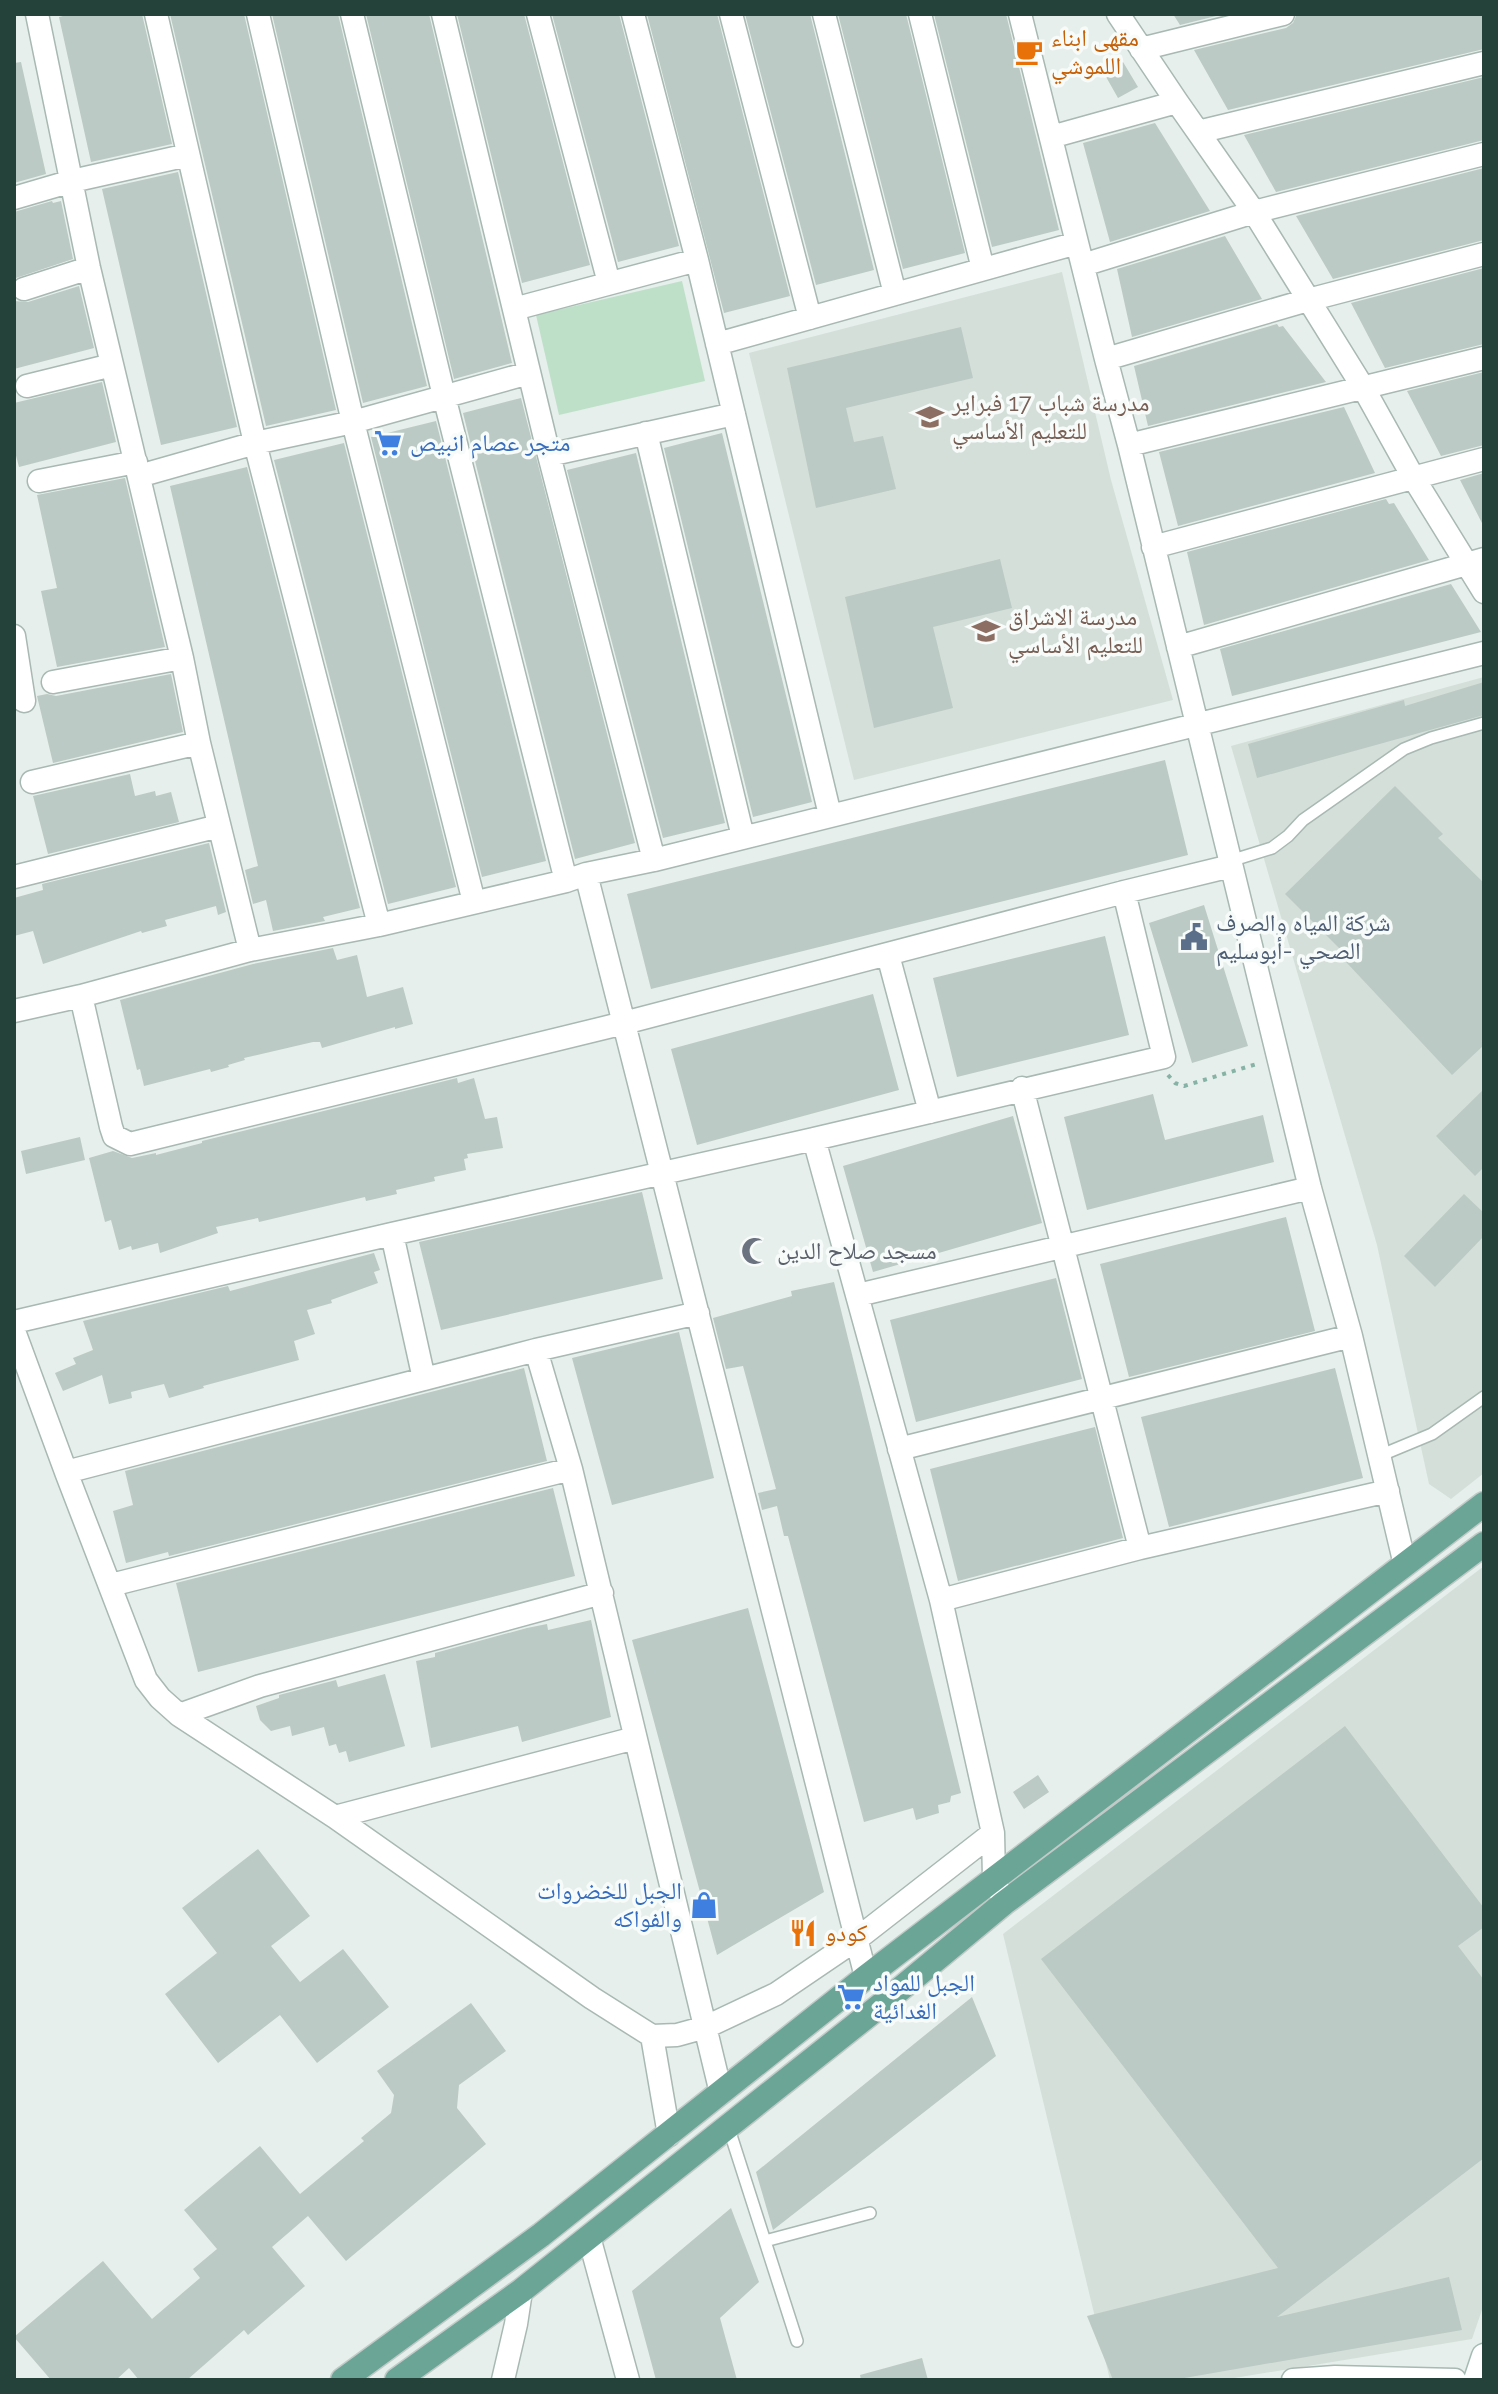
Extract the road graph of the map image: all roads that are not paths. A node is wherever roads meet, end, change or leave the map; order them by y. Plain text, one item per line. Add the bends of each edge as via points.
1 (37, 14) edge
2 (156, 14) edge
3 (258, 14) edge
4 (352, 14) edge
5 (443, 14) edge
6 (538, 14) edge
7 (633, 14) edge
8 (731, 14) edge
9 (824, 14) edge
10 (920, 14) edge
11 (1020, 14) edge
12 (1118, 14) edge
13 (1283, 14) edge
14 (1141, 49) junction
15 (1484, 63) edge
16 (1177, 102) junction
17 (1198, 132) junction
18 (1051, 137) junction
19 (1484, 154) edge
20 (188, 155) junction
21 (72, 181) junction
22 (14, 198) edge
23 (1254, 212) junction
24 (1077, 243) junction
25 (1484, 254) edge
26 (697, 260) junction
27 (1083, 265) junction
28 (89, 268) junction
29 (983, 269) junction
30 (609, 283) junction
31 (24, 289) dead end
32 (895, 294) junction
33 (1308, 300) junction
34 (514, 309) junction
35 (810, 318) junction
36 (717, 344) junction
37 (1484, 358) edge
38 (1106, 359) junction
39 (112, 365) junction
40 (529, 373) junction
41 (27, 386) dead end
42 (1364, 389) junction
43 (444, 396) junction
44 (734, 414) junction
45 (353, 422) junction
46 (646, 433) junction
47 (255, 443) junction
48 (1129, 445) junction
49 (549, 455) junction
50 (1484, 459) edge
51 (138, 469) junction
52 (1413, 477) junction
53 (39, 481) dead end
54 (1153, 547) junction
55 (1475, 561) edge
56 (1484, 592) edge
57 (14, 636) edge
58 (1178, 647) junction
59 (1484, 653) edge
60 (182, 658) junction
61 (53, 682) dead end
62 (24, 701) dead end
63 (1484, 723) edge
64 (1197, 726) junction
65 (199, 743) junction
66 (32, 782) dead end
67 (830, 815) junction
68 (219, 826) junction
69 (743, 837) junction
70 (654, 860) junction
71 (1230, 863) junction
72 (14, 877) edge
73 (576, 877) junction
74 (1124, 892) junction
75 (474, 902) junction
76 (379, 925) junction
77 (250, 950) junction
78 (888, 955) junction
79 (81, 996) junction
80 (14, 1011) edge
81 (624, 1023) junction
82 (1022, 1088) junction
83 (930, 1112) junction
84 (814, 1139) junction
85 (663, 1174) junction
86 (1310, 1188) junction
87 (392, 1234) junction
88 (1063, 1246) junction
89 (858, 1295) junction
90 (698, 1313) junction
91 (14, 1322) edge
92 (14, 1331) edge
93 (1351, 1336) junction
94 (536, 1350) junction
95 (424, 1379) junction
96 (1484, 1397) edge
97 (1102, 1400) junction
98 (899, 1449) junction
99 (1379, 1456) junction
100 (571, 1469) junction
101 (66, 1472) junction
102 (1388, 1491) junction
103 (1484, 1504) edge
104 (1484, 1544) edge
105 (1140, 1548) junction
106 (1405, 1565) junction
107 (111, 1585) junction
108 (602, 1593) junction
109 (941, 1600) junction
110 (179, 1715) junction
111 (635, 1738) junction
112 (335, 1817) junction
113 (993, 1833) junction
114 (994, 1878) junction
115 (1004, 1903) junction
116 (857, 1939) junction
117 (866, 1977) junction
118 (706, 2027) junction
119 (652, 2036) junction
120 (721, 2093) junction
121 (728, 2126) junction
122 (669, 2135) junction
123 (870, 2213) dead end
124 (589, 2237) junction
125 (765, 2241) junction
126 (521, 2291) junction
127 (797, 2341) dead end
128 (1484, 2356) edge
129 (343, 2380) edge
130 (397, 2380) edge
131 (503, 2380) edge
132 (628, 2380) edge
133 (1293, 2380) edge
134 (1455, 2380) edge
135 (1476, 2380) edge

1 - 21 street
2 - 20 street
3 - 45 street
4 - 43 street
5 - 34 street
6 - 30 street
7 - 26 street
8 - 35 street
9 - 32 street
10 - 29 street
11 - 18 street
12 - 14 street
13 - 14 street
14 - 16 street
15 - 17 street
16 - 17 street
16 - 18 street
17 - 23 street
18 - 24 street
19 - 23 street
20 - 21 street
20 - 47 street
21 - 22 street
21 - 28 street
23 - 27 street
23 - 33 street
24 - 27 street
24 - 29 street
25 - 33 street
26 - 30 street
26 - 36 street
27 - 38 street
28 - 31 street
28 - 39 street
29 - 32 street
30 - 34 street
32 - 35 street
33 - 38 street
33 - 42 street
34 - 40 street
35 - 36 street
36 - 44 street
37 - 42 street
38 - 48 street
39 - 41 street
39 - 51 street
40 - 43 street
40 - 49 street
42 - 48 street
42 - 52 street
43 - 45 street
43 - 73 street
44 - 46 street
44 - 67 street
45 - 47 street
45 - 75 street
46 - 49 street
46 - 69 street
47 - 51 street
47 - 76 street
48 - 54 street
49 - 70 street
50 - 52 street
51 - 53 street
51 - 60 street
52 - 54 street
52 - 55 street
54 - 58 street
55 - 56 street
55 - 58 street
57 - 62 street
58 - 64 street
59 - 64 street
60 - 61 street
60 - 65 street
63 - 71 lane via 1404,749 1272,848
64 - 67 street
64 - 71 street
65 - 66 street
65 - 68 street
67 - 69 street
68 - 72 street
68 - 77 street
69 - 70 street
70 - 73 street
71 - 74 street
71 - 86 street
73 - 75 street
73 - 81 street
74 - 78 street
74 - 82 street via 1164,1057
75 - 76 street
76 - 77 street
77 - 79 street
78 - 81 street
78 - 83 street
79 - 80 street
79 - 81 street via 111,1127 114,1136 130,1144
81 - 85 street
82 - 83 street
82 - 88 street
83 - 84 street
84 - 85 street
84 - 89 street
85 - 87 street
85 - 90 street
86 - 88 street
86 - 93 street
87 - 91 street
87 - 95 street
88 - 89 street
88 - 97 street
89 - 98 street
90 - 94 street
90 - 116 street
92 - 101 street
93 - 97 street
93 - 99 street
94 - 95 street
94 - 100 street
95 - 101 street
96 - 99 lane via 1432,1434
97 - 98 street
97 - 105 street
98 - 109 street
99 - 102 street
100 - 107 street
100 - 108 street
101 - 107 street
102 - 105 street
102 - 106 street
103 - 106 main road
104 - 115 main road
105 - 109 street
106 - 114 main road
107 - 110 street via 146,1680
108 - 110 street via 260,1686
108 - 111 street
109 - 113 street
110 - 112 street
111 - 112 street
111 - 118 street
112 - 119 street
113 - 114 street
113 - 116 street
114 - 115 street
114 - 117 main road
115 - 121 main road
116 - 117 street
116 - 118 street via 776,1994
117 - 120 main road
118 - 119 street
118 - 120 street
119 - 122 street
120 - 122 main road
121 - 124 main road
121 - 125 lane
122 - 129 main road
123 - 125 lane
124 - 126 main road
124 - 132 street
125 - 127 lane
126 - 130 main road
126 - 131 street
128 - 135 main road
133 - 134 street

